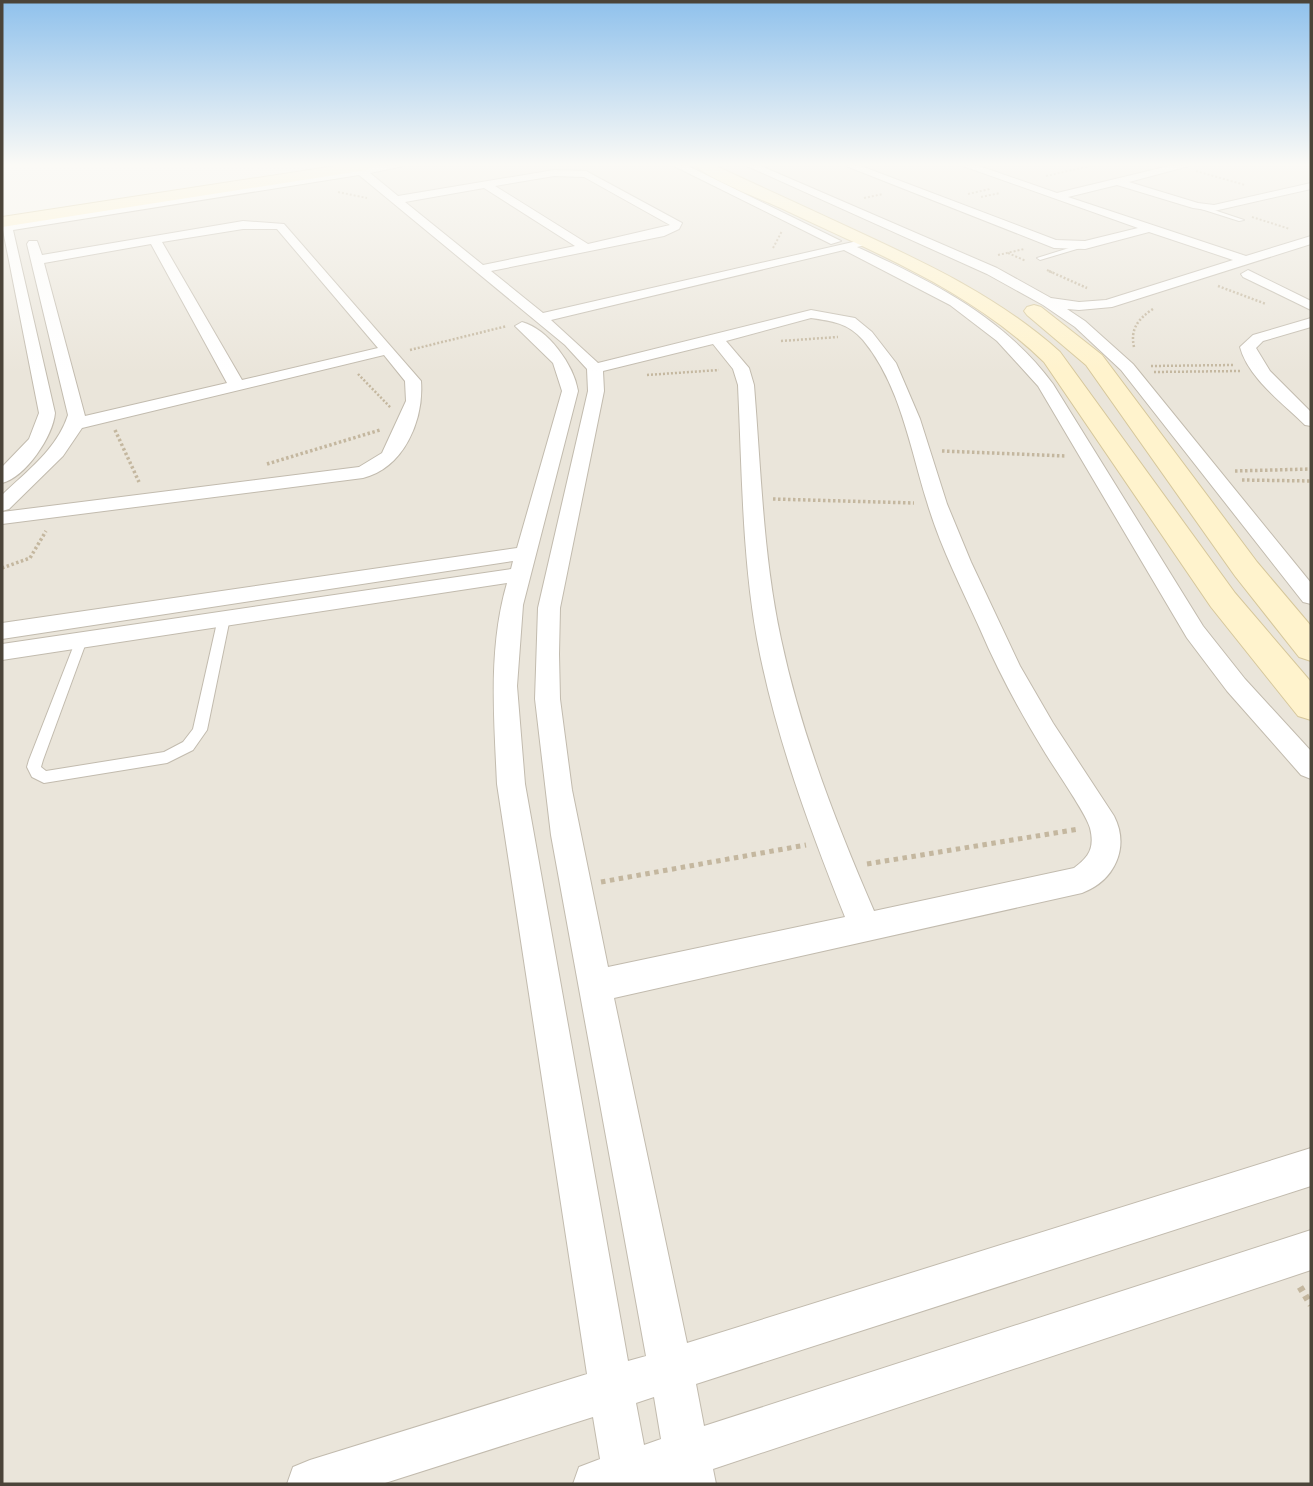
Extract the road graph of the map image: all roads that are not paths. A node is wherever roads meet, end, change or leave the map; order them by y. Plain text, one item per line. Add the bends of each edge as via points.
1 (5, 235) edge
2 (31, 235) edge
3 (182, 235) edge
4 (288, 235) edge
5 (429, 235) edge
6 (436, 235) edge
7 (566, 235) edge
8 (648, 235) edge
9 (835, 235) edge
10 (839, 235) edge
11 (886, 235) edge
12 (910, 235) edge
13 (1029, 235) edge
14 (1122, 235) edge
15 (1168, 235) edge
16 (155, 240) junction
17 (1311, 240) edge
18 (850, 241) junction
19 (1085, 245) junction
20 (586, 248) junction
21 (1311, 253) edge
22 (1040, 258) dead end
23 (37, 260) junction
24 (1247, 267) junction
25 (488, 283) junction
26 (1311, 306) edge
27 (1121, 307) junction
28 (1049, 312) junction
29 (529, 317) junction
30 (1106, 322) dead end
31 (1311, 322) edge
32 (1019, 327) junction
33 (1092, 333) junction
34 (716, 339) junction
35 (391, 352) junction
36 (66, 373) junction
37 (596, 373) junction
38 (40, 379) junction
39 (236, 386) junction
40 (1311, 421) edge
41 (75, 424) junction
42 (1119, 450) junction
43 (1085, 453) junction
44 (2, 477) edge
45 (2, 505) edge
46 (2, 518) edge
47 (523, 564) junction
48 (1311, 597) edge
49 (224, 618) junction
50 (2, 631) edge
51 (81, 640) junction
52 (507, 644) junction
53 (546, 645) junction
54 (1311, 649) edge
55 (2, 652) edge
56 (1311, 706) edge
57 (1311, 768) edge
58 (865, 927) junction
59 (595, 986) junction
60 (1311, 1167) edge
61 (1311, 1250) edge
62 (671, 1371) junction
63 (611, 1390) junction
64 (690, 1469) edge
65 (616, 1481) edge
66 (310, 1484) edge

1 - 38 street via 19,307
2 - 23 street
3 - 16 street
4 - 35 street
5 - 25 street
6 - 25 street
7 - 20 street
8 - 20 street
9 - 18 street
10 - 18 street
11 - 28 street
12 - 28 street via 972,262
13 - 19 street via 1048,243
14 - 19 street
15 - 24 street
16 - 23 street
16 - 39 street
17 - 24 street
18 - 29 street
18 - 29 street via 759,258
18 - 32 street via 963,289
18 - 43 street via 957,301 1007,339 1045,384
19 - 22 lane
20 - 25 street
21 - 24 street
23 - 36 street
24 - 26 street
24 - 27 street
24 - 27 street via 1165,300
25 - 29 street
27 - 28 street
28 - 32 street
28 - 33 street
28 - 54 street via 1094,360 1253,579
29 - 37 street via 581,351
29 - 47 street via 558,357 570,391
30 - 33 street
31 - 40 street via 1252,342 1248,352
32 - 42 street via 1052,357
33 - 48 street via 1129,369
34 - 37 street
34 - 58 street via 741,368 746,384 759,572 788,717 828,841
34 - 58 street via 811,314 850,321 867,335 888,363 975,598 1044,730 1104,824 1107,847 1100,866 1082,880
35 - 39 street
35 - 46 street via 415,390 389,457 363,472
36 - 38 street
36 - 41 street via 77,415
37 - 53 street via 549,608
38 - 44 street via 47,413 43,433
39 - 41 street
41 - 45 street via 61,446
42 - 43 street
42 - 56 street via 1223,600
43 - 57 street via 1195,632
47 - 49 street
47 - 50 street
47 - 52 street
49 - 51 street
49 - 51 lane via 200,730 188,746 167,757 44,777 34,767
51 - 55 street
52 - 53 street
52 - 63 street via 506,733 511,784
53 - 59 street via 549,730
58 - 59 street
59 - 62 street
60 - 62 street
61 - 64 street
62 - 63 street
62 - 64 street
63 - 65 street
63 - 66 street
64 - 65 street

